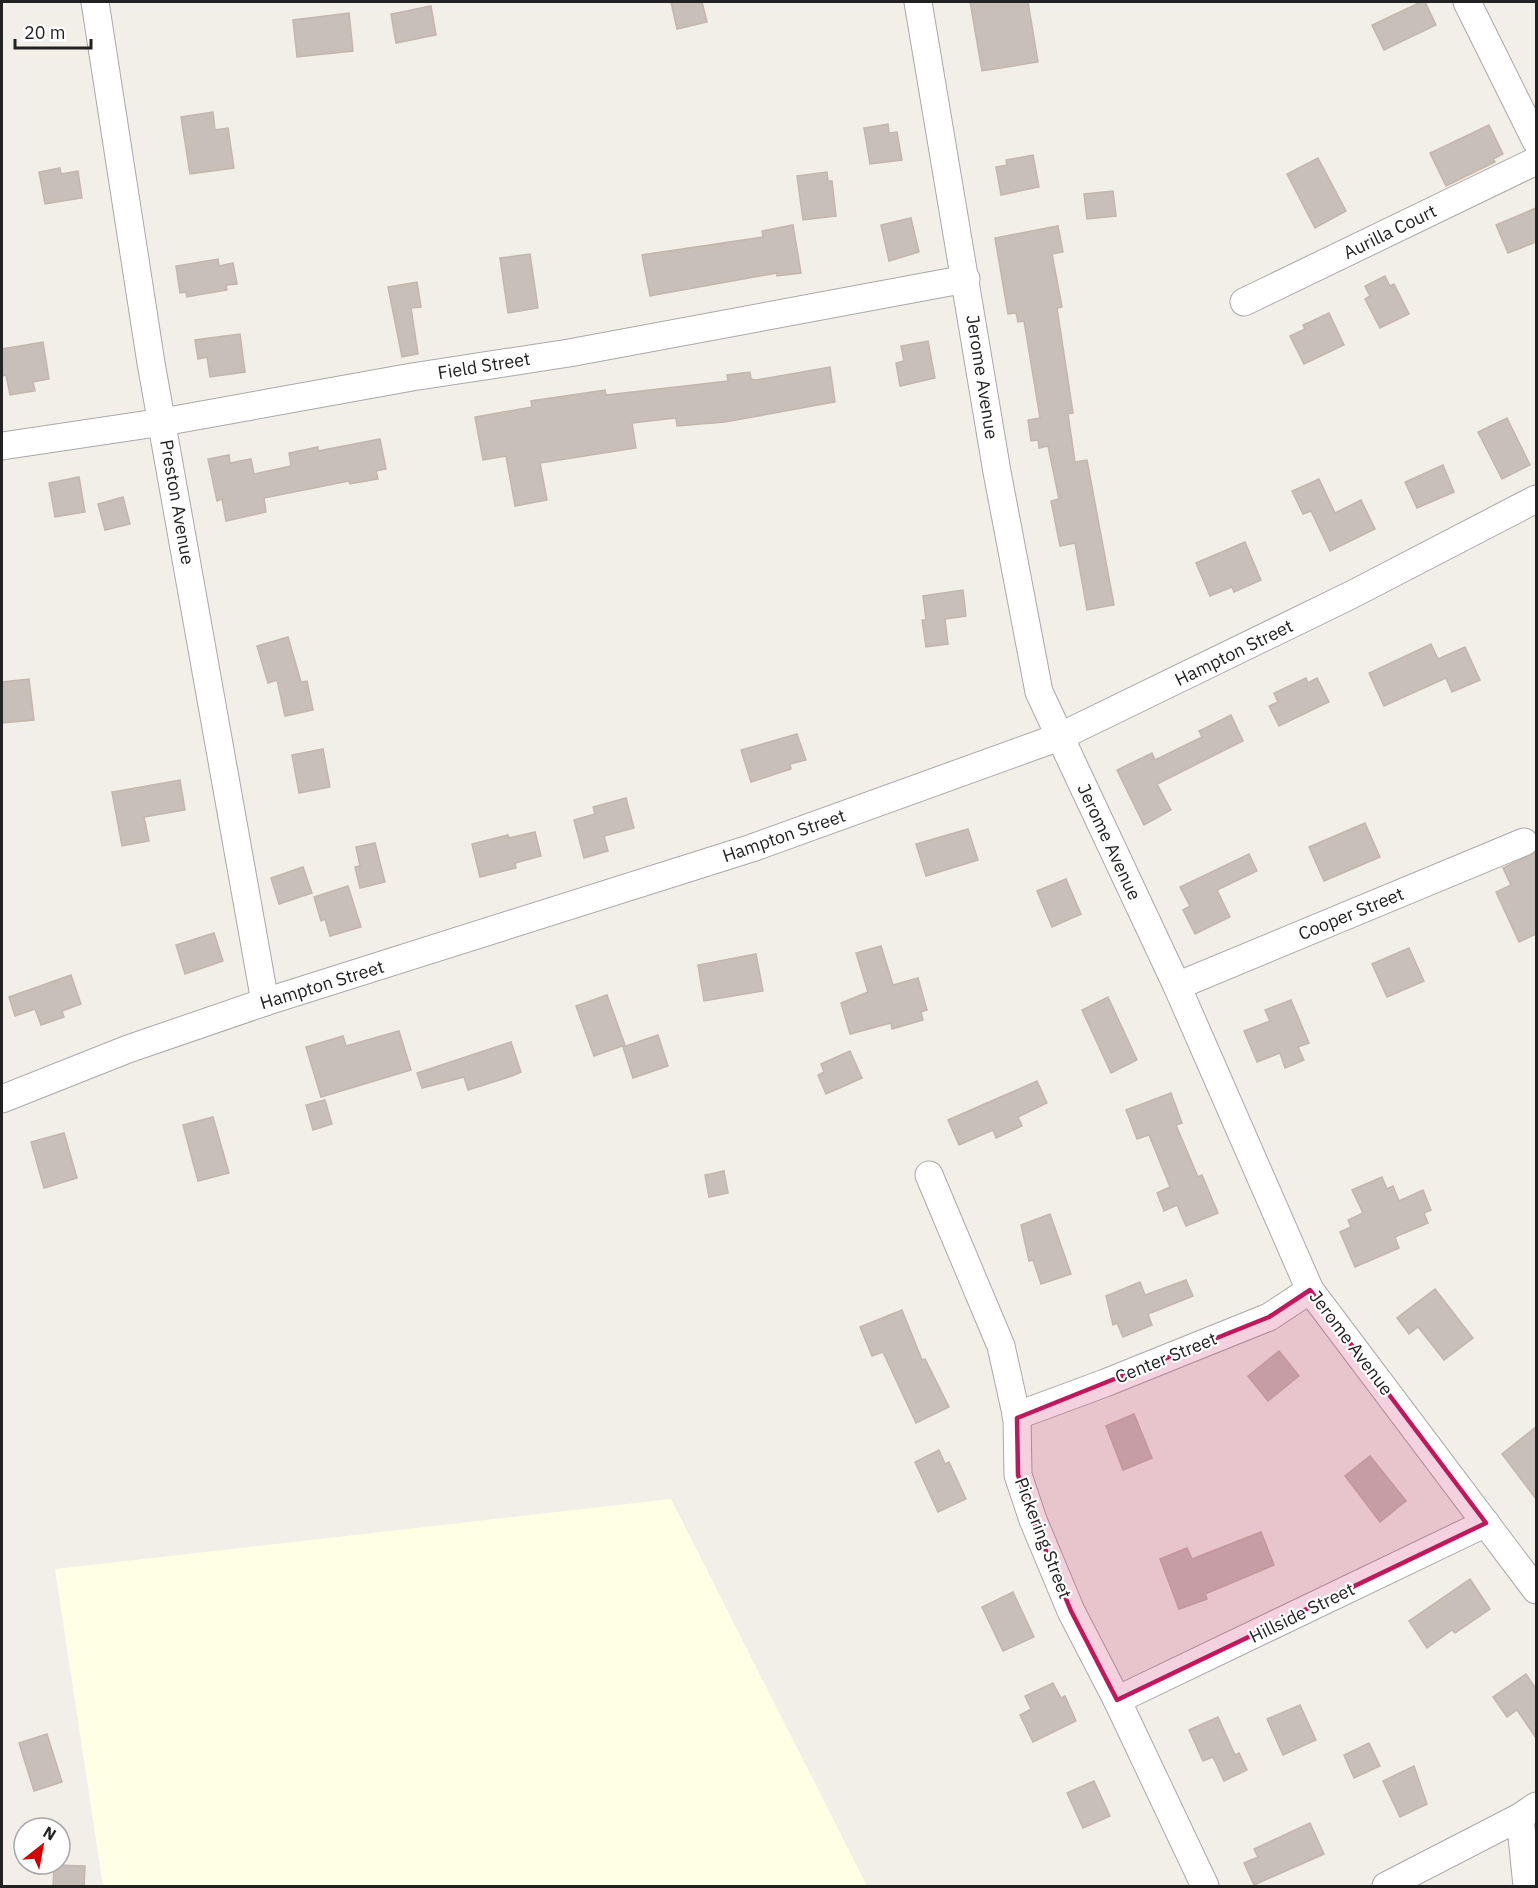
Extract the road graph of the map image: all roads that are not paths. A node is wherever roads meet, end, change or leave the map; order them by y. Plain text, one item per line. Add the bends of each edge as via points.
1 (96, 2) edge
2 (918, 2) edge
3 (1467, 2) edge
4 (1536, 141) edge
5 (1536, 162) edge
6 (966, 279) junction
7 (1244, 302) dead end
8 (163, 422) junction
9 (2, 446) edge
10 (1536, 499) edge
11 (1059, 737) junction
12 (1524, 842) dead end
13 (1177, 986) junction
14 (265, 1002) junction
15 (2, 1099) edge
16 (929, 1175) dead end
17 (1310, 1290) junction
18 (1016, 1416) junction
19 (1486, 1523) junction
20 (1536, 1590) edge
21 (1117, 1700) junction
22 (1528, 1812) edge
23 (1205, 1887) edge
24 (1386, 1887) edge
25 (1527, 1887) edge

1 - 8 street, Preston Avenue
2 - 6 street, Jerome Avenue
3 - 4 street
5 - 7 street, Aurilla Court
6 - 8 street, Field Street via 569,353
6 - 11 street, Jerome Avenue via 997,472 1039,692
8 - 9 street, Field Street
8 - 14 street, Preston Avenue
10 - 11 street, Hampton Street
11 - 13 street, Jerome Avenue
11 - 14 street, Hampton Street via 752,848
12 - 13 street, Cooper Street
13 - 17 street, Jerome Avenue
14 - 15 street, Hampton Street
16 - 18 street, Pickering Street via 1001,1346
17 - 18 street, Center Street via 1269,1317
17 - 19 street, Jerome Avenue
18 - 21 street, Pickering Street via 1018,1475 1034,1520 1071,1611
19 - 20 street, Jerome Avenue
19 - 21 street, Hillside Street
21 - 23 street, Pickering Street
22 - 24 street
22 - 25 street

